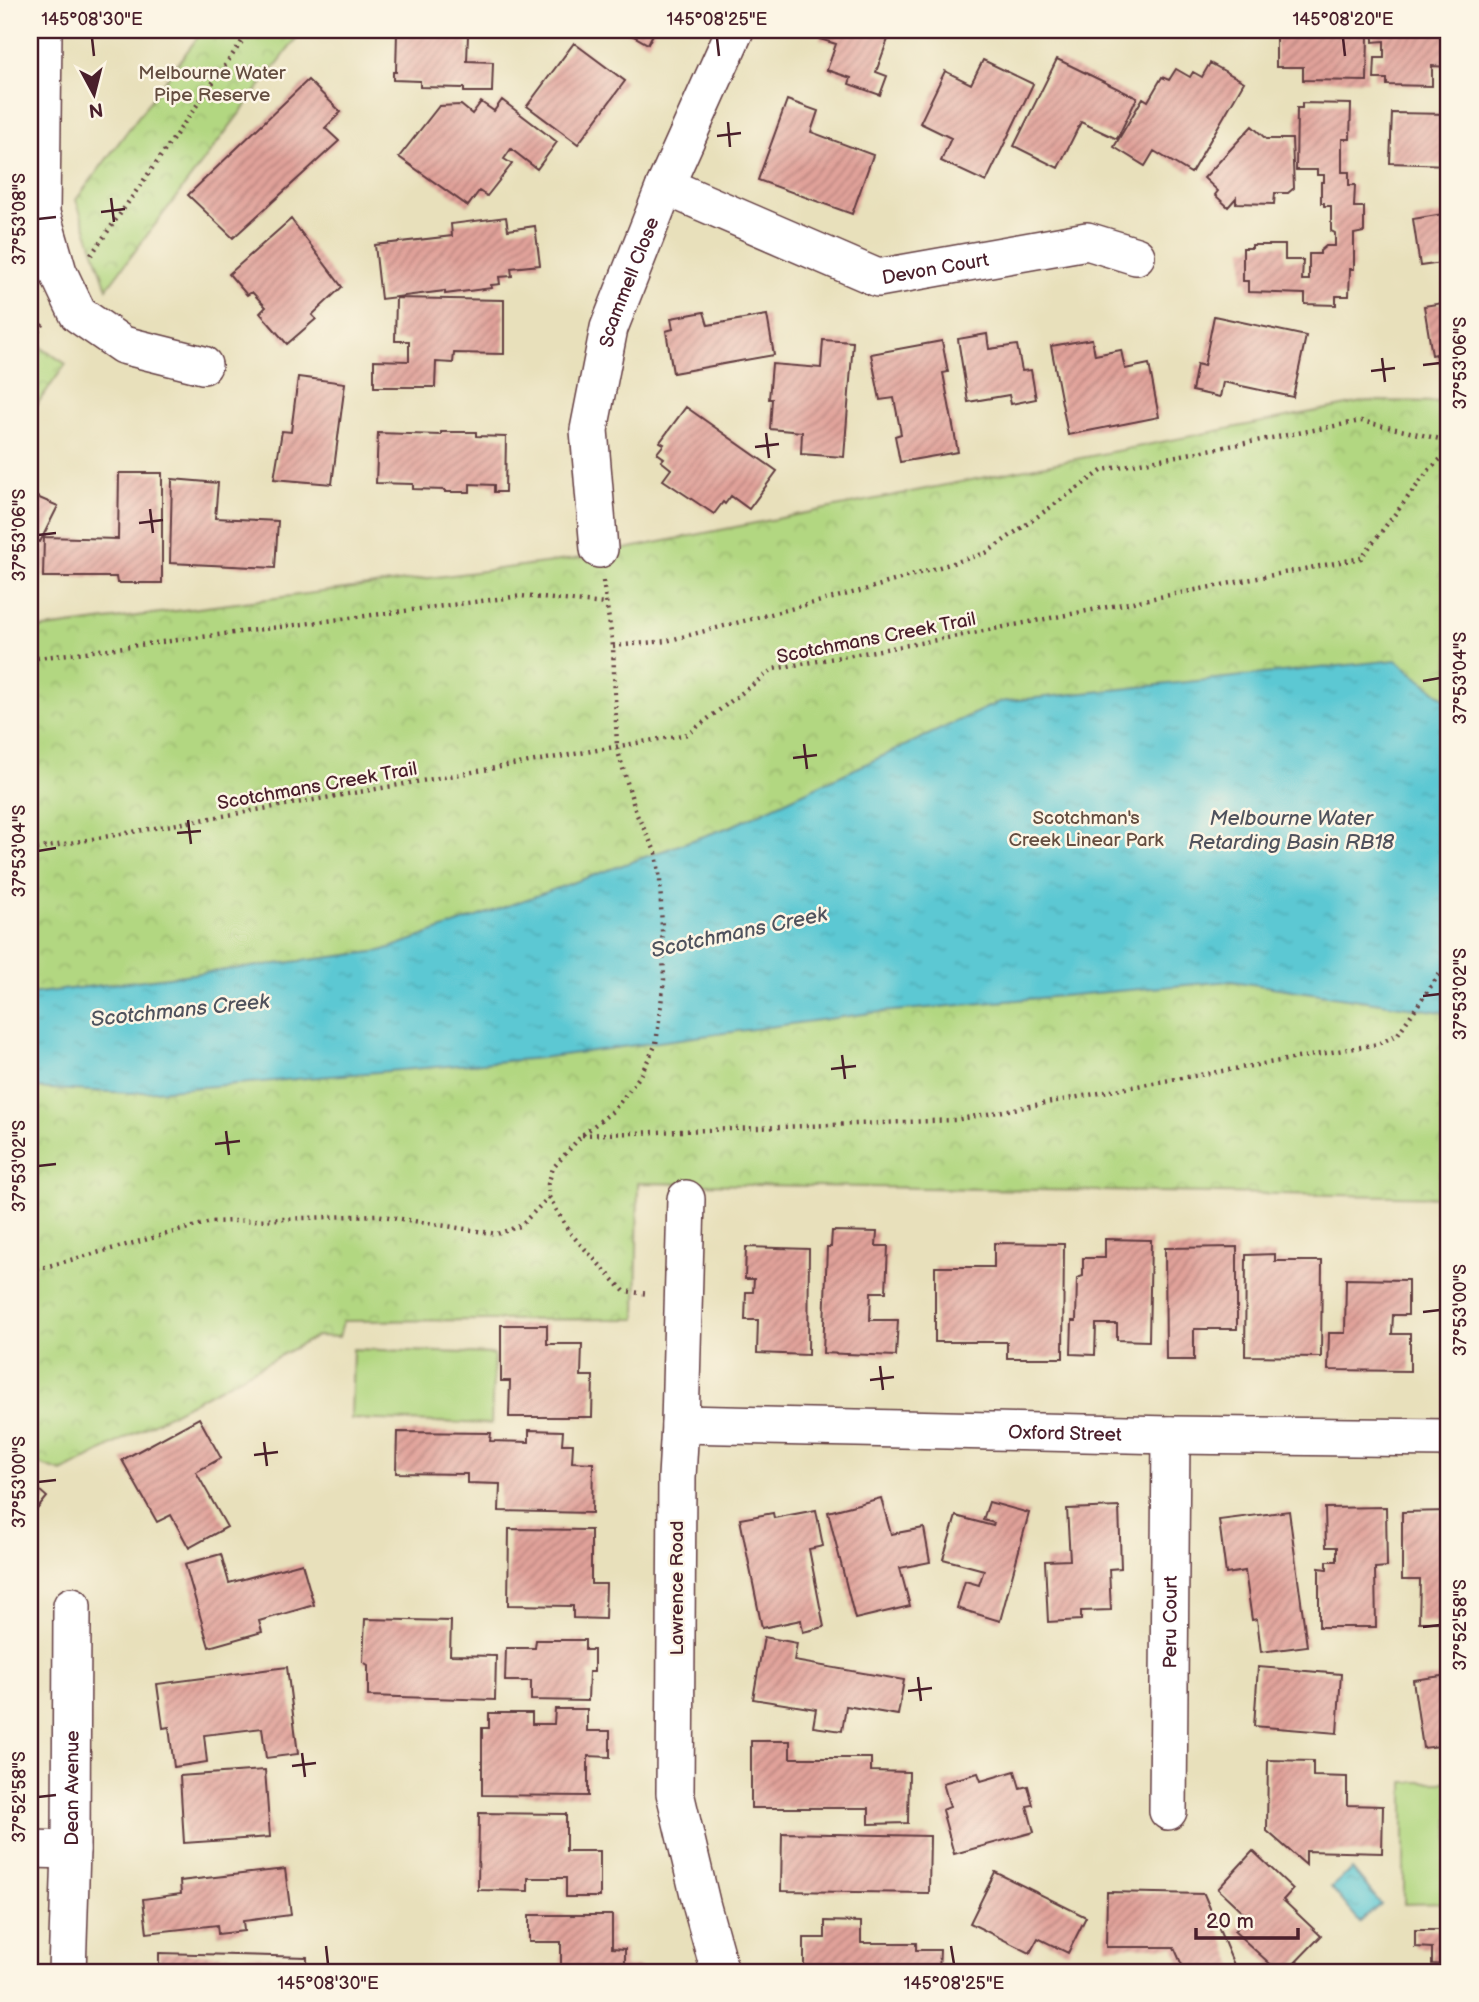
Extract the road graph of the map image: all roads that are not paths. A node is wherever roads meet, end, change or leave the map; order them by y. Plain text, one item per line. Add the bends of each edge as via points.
1 (43, 30) edge
2 (735, 30) edge
3 (665, 186) junction
4 (1136, 256) dead end
5 (203, 365) dead end
6 (599, 549) road end
7 (686, 1199) dead end
8 (680, 1424) junction
9 (1171, 1435) junction
10 (1449, 1438) edge
11 (72, 1606) dead end
12 (1168, 1811) dead end
13 (30, 1849) edge
14 (71, 1850) junction
15 (67, 1972) edge
16 (720, 1972) edge

1 - 5 street via 41,213 58,272 78,314 123,345
2 - 3 street, Scammell Close
3 - 4 street, Devon Court via 878,278 1087,241
3 - 6 street, Scammell Close via 609,328 589,430
7 - 8 street, Lawrence Road
8 - 9 street, Oxford Street
8 - 16 street, Lawrence Road via 675,1793
9 - 10 street, Oxford Street
9 - 12 street, Peru Court
11 - 14 street, Dean Avenue
13 - 14 street
14 - 15 street, Dean Avenue

